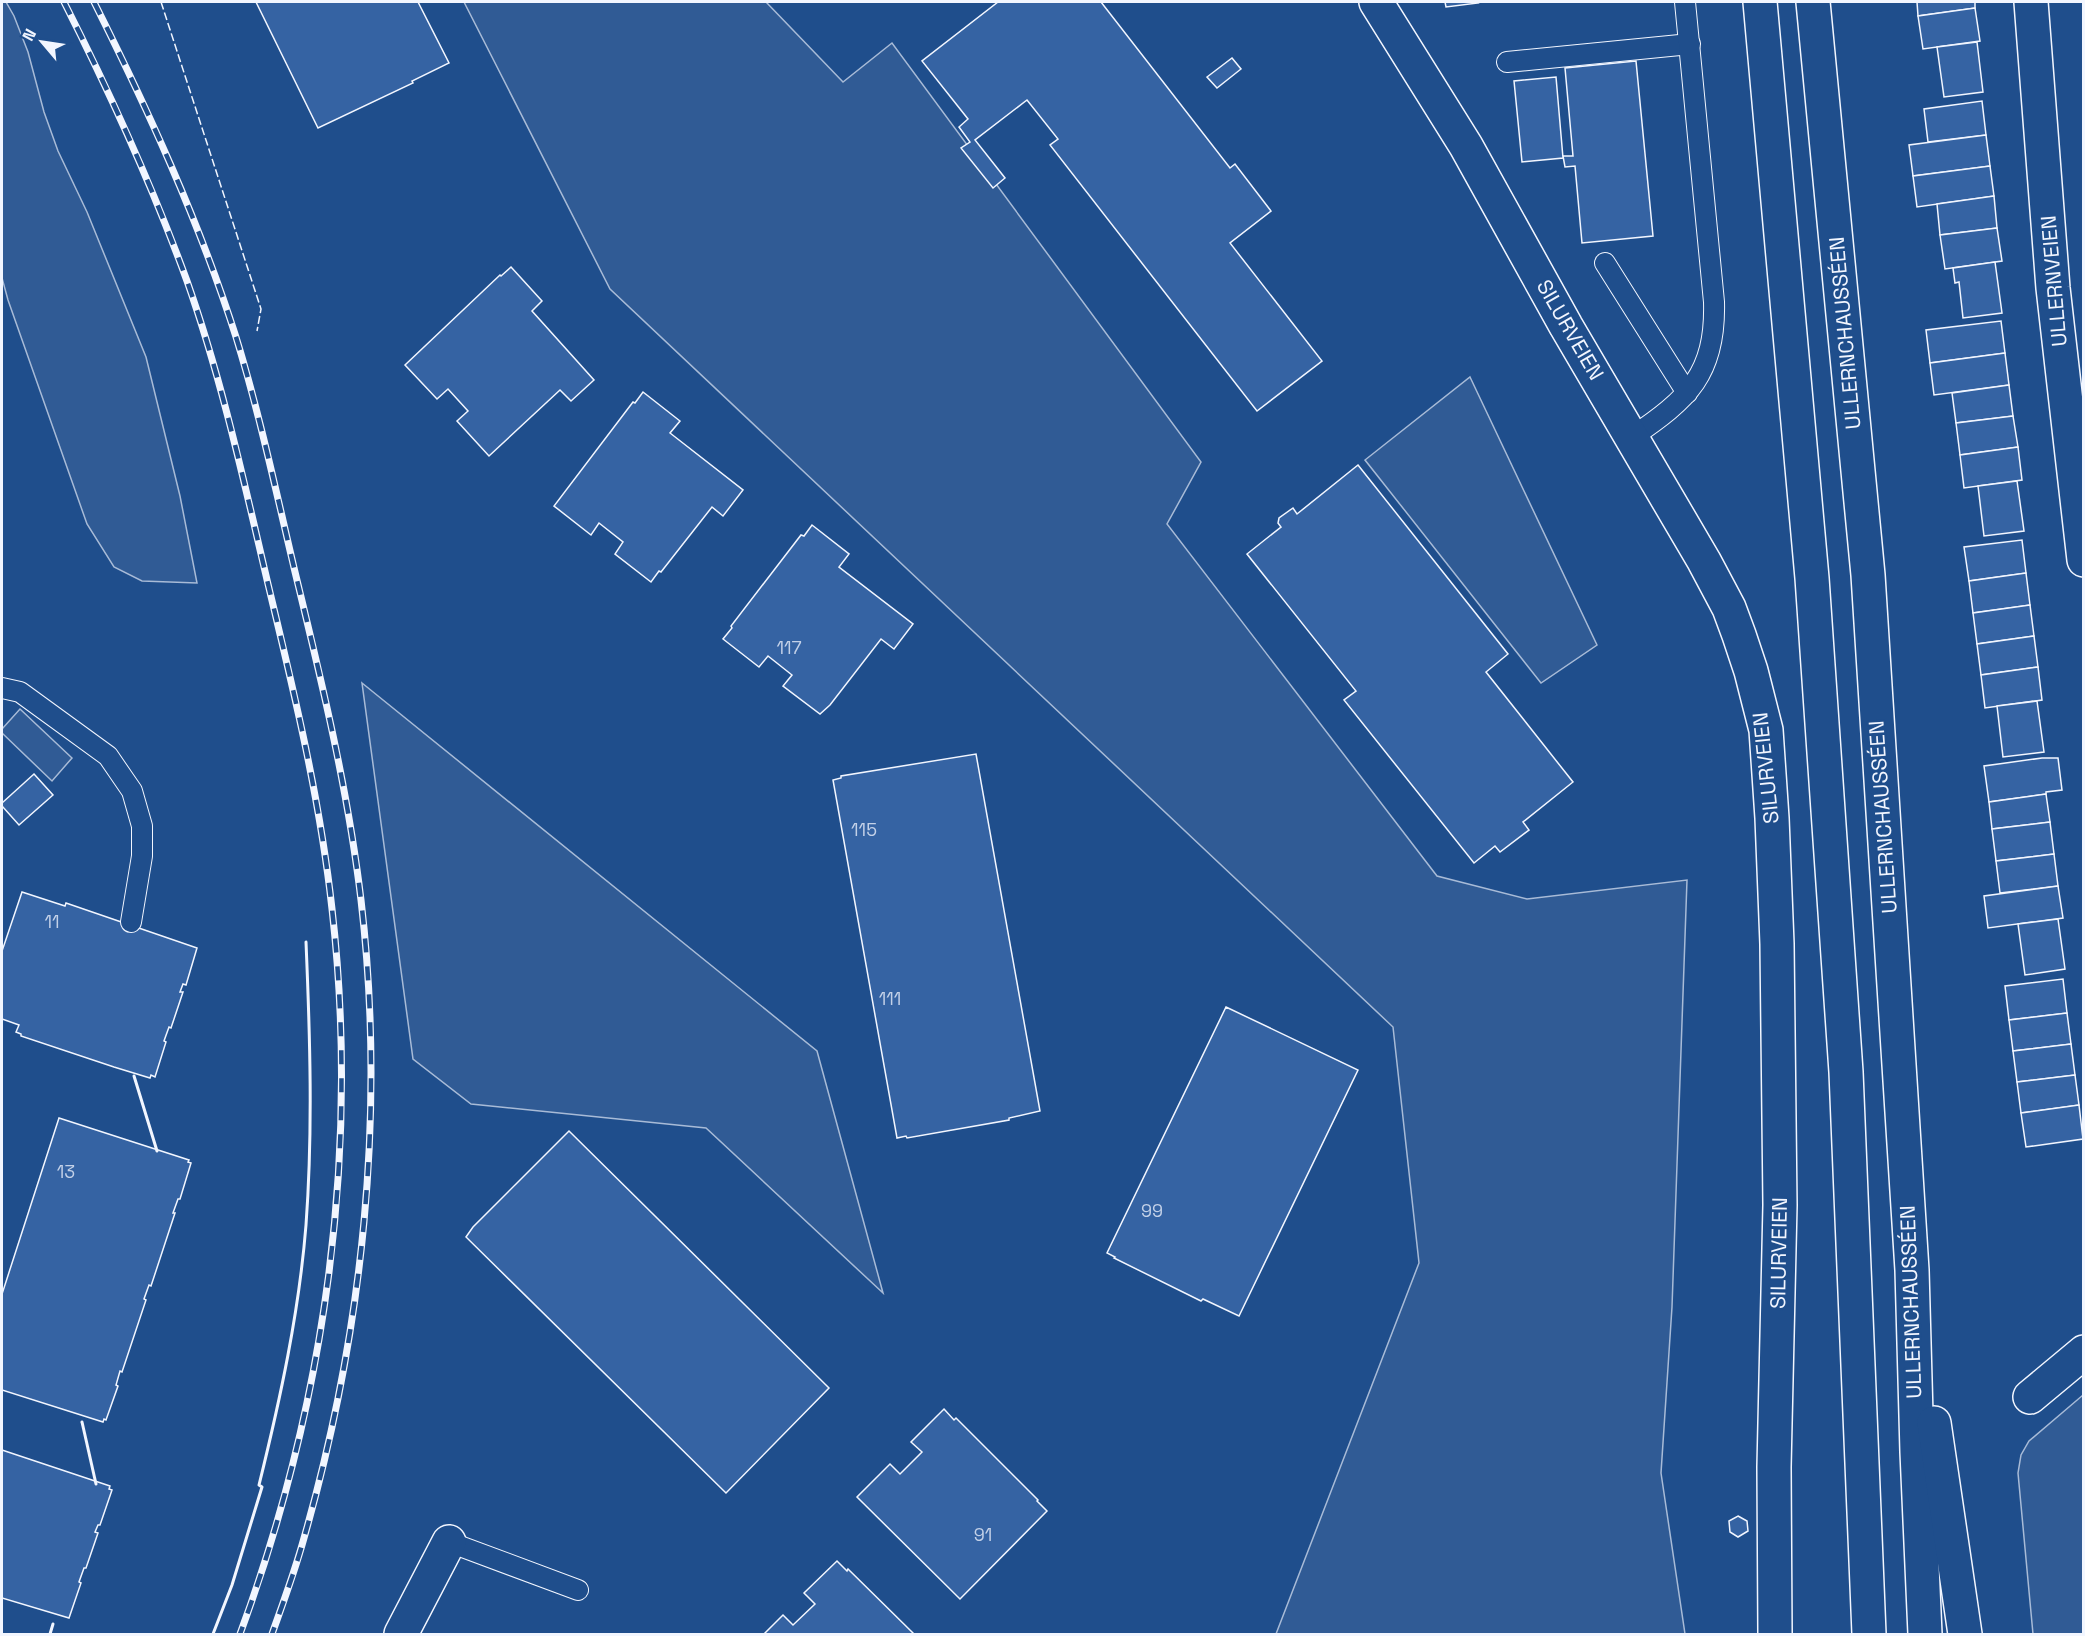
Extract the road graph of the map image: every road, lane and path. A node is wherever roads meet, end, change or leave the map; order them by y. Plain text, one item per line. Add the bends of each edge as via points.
1 (1376, 2) edge
2 (1685, 2) edge
3 (1760, 2) edge
4 (1813, 2) edge
5 (2031, 2) edge
6 (1690, 44) junction
7 (1507, 62) dead end
8 (1605, 262) dead end
9 (1687, 393) junction
10 (1632, 437) junction
11 (2084, 560) edge
12 (2, 688) edge
13 (131, 922) dead end
14 (1912, 1270) junction
15 (2084, 1352) edge
16 (2030, 1397) dead end
17 (449, 1542) joint
18 (578, 1590) dead end
19 (401, 1635) edge
20 (1776, 1635) edge
21 (1869, 1635) edge
22 (1925, 1635) edge
23 (1965, 1635) edge

1 - 10 main road, SILURVEIEN via 1466,146
2 - 6 lane
3 - 21 main road via 1812,578 1846,1072
4 - 14 main road, ULLERNCHAUSSÉEN via 1868,575
5 - 11 main road, ULLERNVEIEN via 2053,288
6 - 7 lane
6 - 9 lane via 1715,327 1703,371
8 - 9 lane
9 - 10 lane
10 - 20 main road, SILURVEIEN via 1729,608 1766,730 1777,944 1780,1205 1774,1467
12 - 13 lane via 20,692 108,756 132,791 142,826 142,856
14 - 22 main road, ULLERNCHAUSSÉEN
14 - 23 main road
15 - 16 main road
17 - 18 lane
17 - 19 main road

